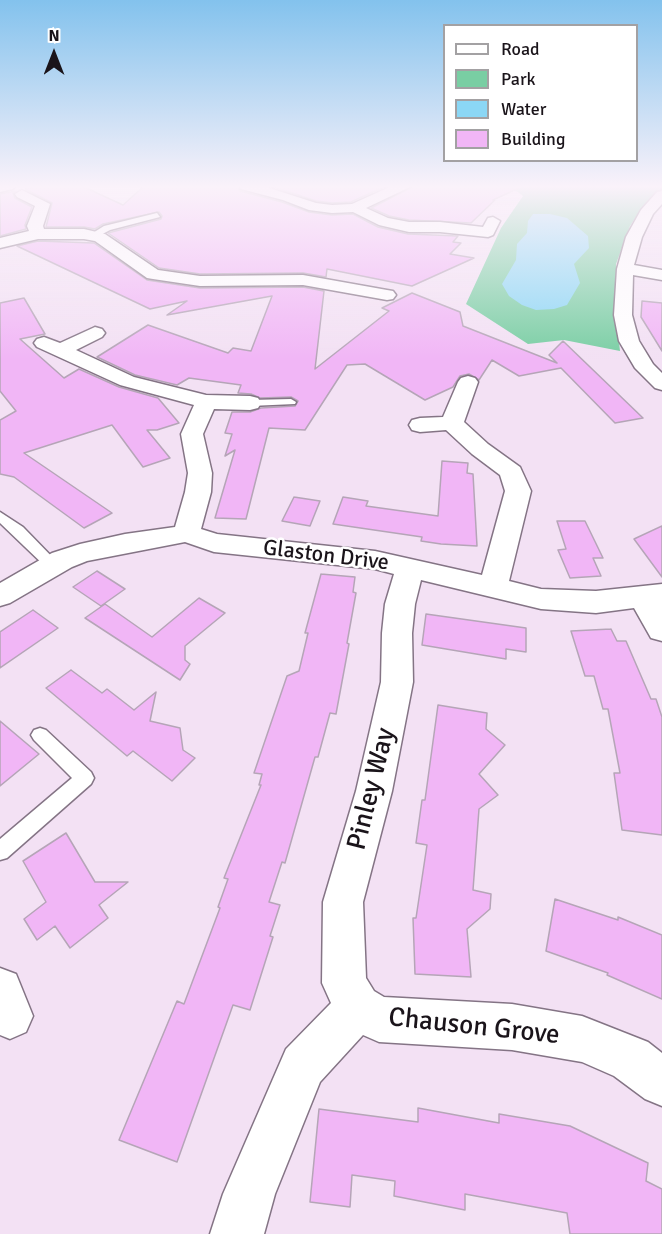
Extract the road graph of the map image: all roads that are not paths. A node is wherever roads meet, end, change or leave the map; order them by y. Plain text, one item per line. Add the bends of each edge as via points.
1 (109, 244) edge
2 (632, 244) edge
3 (625, 269) junction
4 (662, 275) edge
5 (387, 295) dead end
6 (95, 333) dead end
7 (468, 382) dead end
8 (662, 384) edge
9 (206, 402) junction
10 (291, 402) dead end
11 (250, 403) joint
12 (452, 423) junction
13 (420, 425) dead end
14 (0, 516) edge
15 (187, 533) junction
16 (53, 566) junction
17 (410, 568) junction
18 (493, 589) junction
19 (0, 596) edge
20 (653, 596) edge
21 (662, 630) edge
22 (40, 735) dead end
23 (0, 851) edge
24 (358, 1007) junction
25 (662, 1082) edge
26 (237, 1234) edge

1 - 5 street via 153,274 200,281 303,280 356,296
2 - 3 street
3 - 4 street
3 - 8 street via 624,315 629,341 645,368
6 - 9 street via 53,347 127,381
7 - 12 street
9 - 11 street
9 - 15 street via 192,434 200,473
10 - 11 lane
12 - 13 street
12 - 18 street via 511,472 518,491
14 - 16 lane
15 - 16 street via 91,551
15 - 17 street, Glaston Drive via 214,543 330,553
16 - 19 street
17 - 18 street, Glaston Drive
17 - 24 street, Pinley Way via 400,604 397,682 374,791 343,902 344,983
18 - 20 street, Glaston Drive via 541,599 596,602
20 - 21 street
22 - 23 lane via 84,778
24 - 25 street, Chauson Grove via 379,1019 512,1027 582,1039 631,1059
24 - 26 street, Chauson Grove via 303,1066 249,1194

